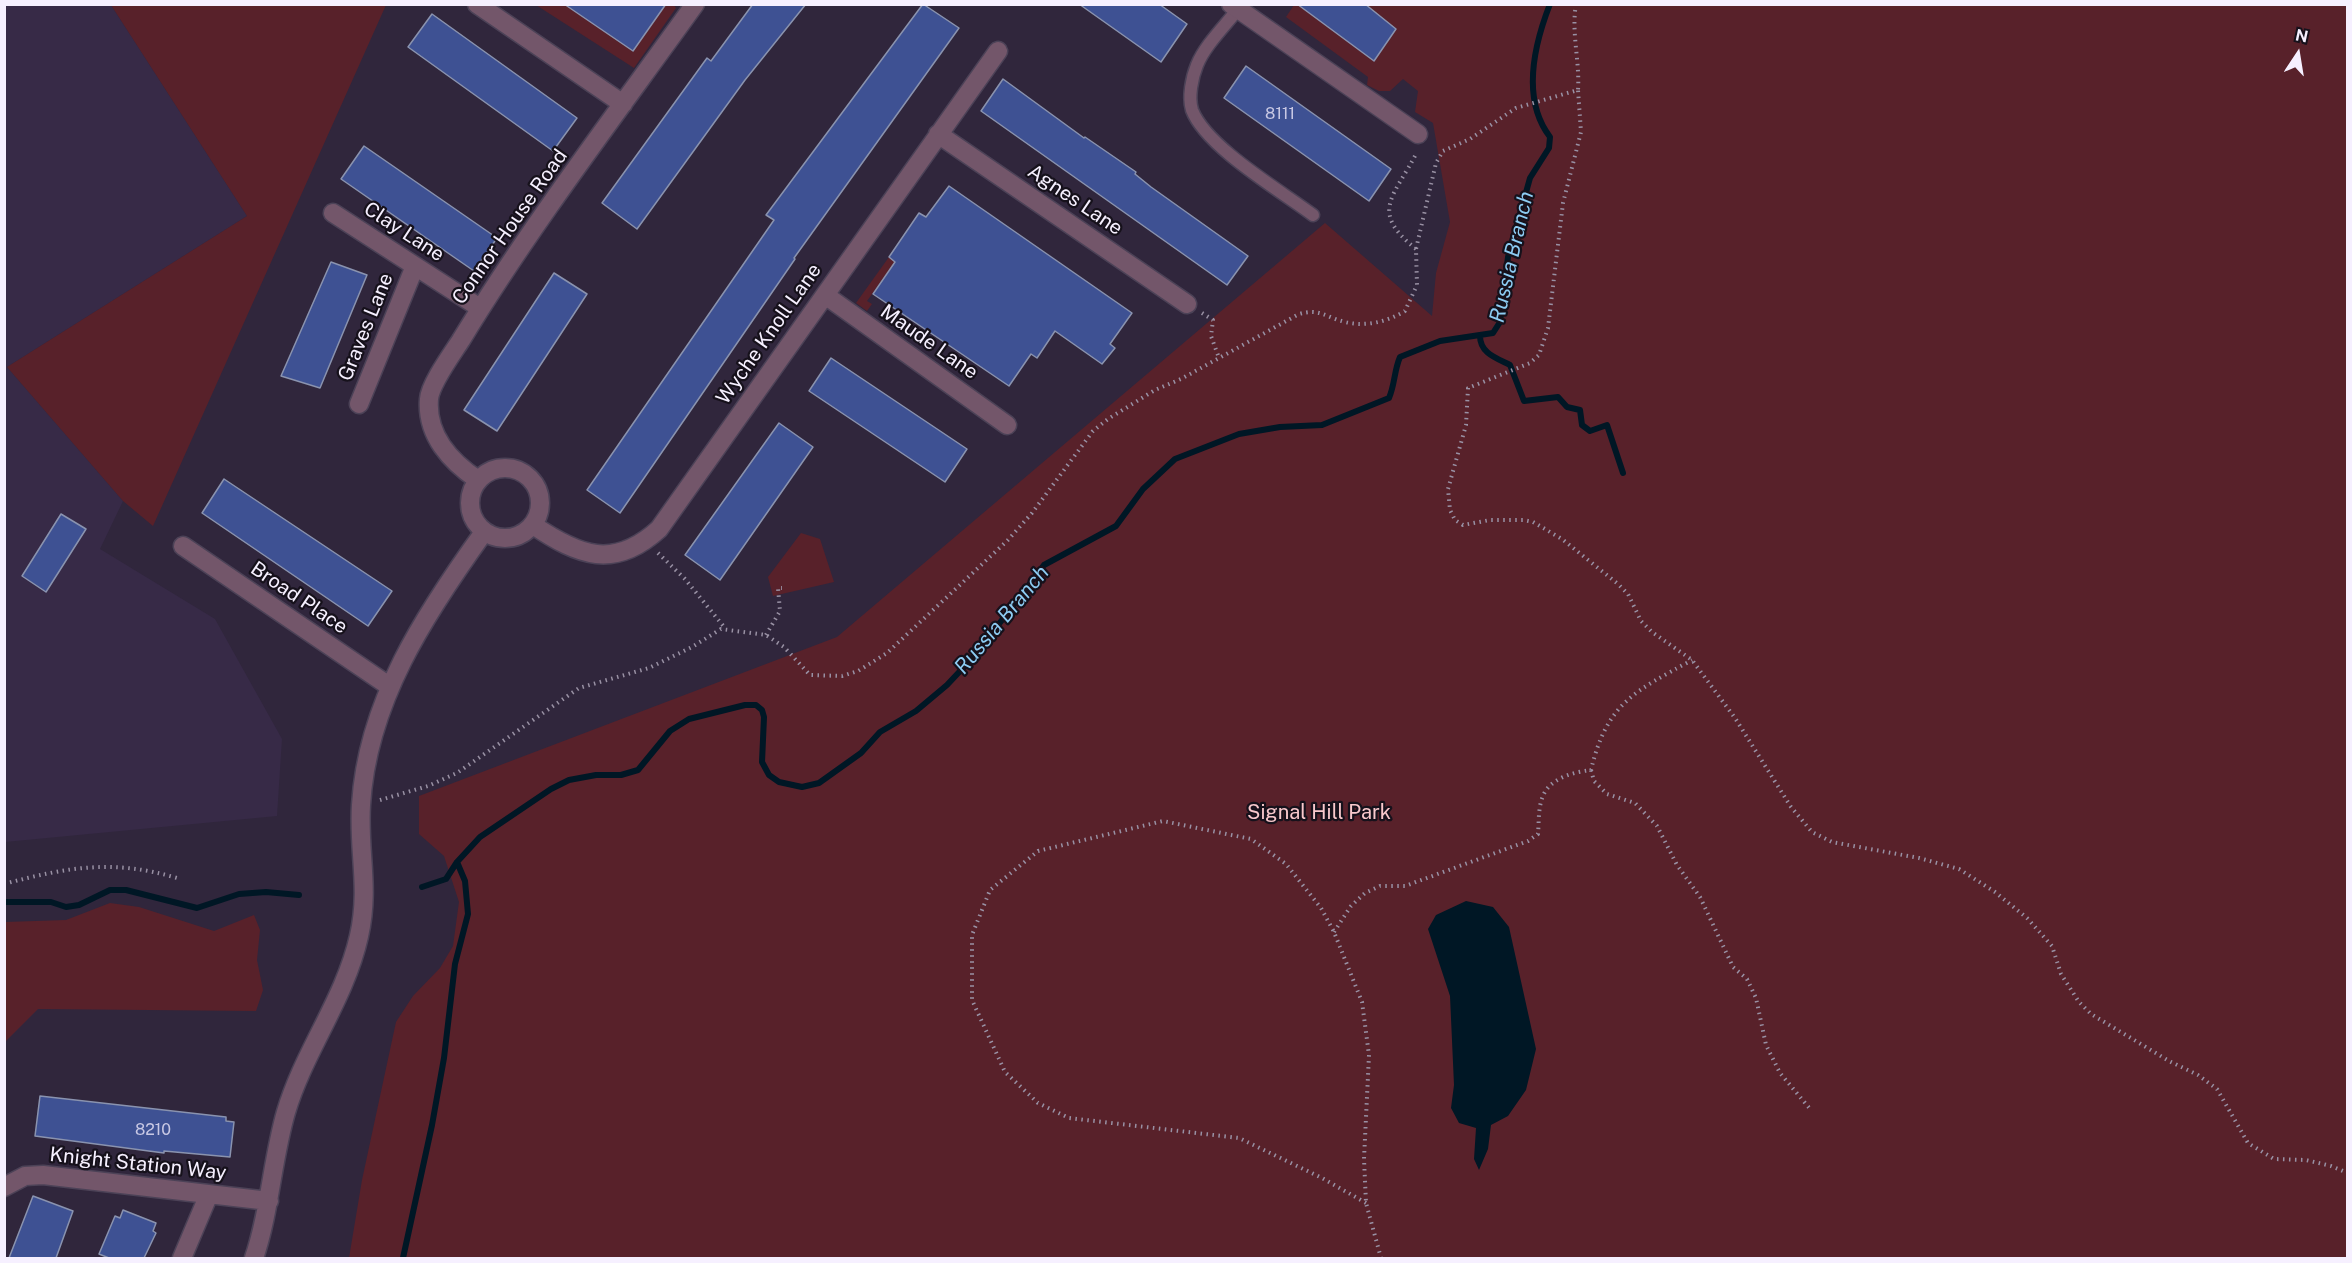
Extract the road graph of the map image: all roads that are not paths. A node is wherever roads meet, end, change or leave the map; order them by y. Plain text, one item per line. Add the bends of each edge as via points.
1 (477, 4) edge
2 (695, 4) edge
3 (1241, 8) edge
4 (998, 51) dead end
5 (623, 104) junction
6 (938, 134) junction
7 (1418, 134) dead end
8 (333, 213) dead end
9 (1313, 215) dead end
10 (415, 266) junction
11 (825, 295) junction
12 (1187, 304) road end
13 (480, 308) junction
14 (359, 404) dead end
15 (1007, 425) dead end
16 (478, 480) junction
17 (533, 525) junction
18 (484, 532) junction
19 (183, 546) dead end
20 (389, 686) junction
21 (4, 1187) edge
22 (209, 1194) junction
23 (269, 1201) junction
24 (182, 1258) edge
25 (254, 1258) edge

1 - 5 street
2 - 5 street, Connor House Road
3 - 7 street
3 - 9 lane via 1197,63 1191,107 1206,133
4 - 6 street, Wyche Knoll Lane
5 - 13 street, Connor House Road
6 - 11 street, Wyche Knoll Lane
6 - 12 street, Agnes Lane
8 - 10 street, Clay Lane
10 - 13 street, Clay Lane
10 - 14 street, Graves Lane
11 - 15 street, Maude Lane
11 - 17 street, Wyche Knoll Lane via 659,529 645,542 622,553 590,555
13 - 16 street, Connor House Road via 428,397 438,441 458,466
16 - 17 street via 488,472 505,468 523,472 539,490 541,503
16 - 18 street via 470,501 471,513
17 - 18 street via 525,533 505,539
18 - 20 street
19 - 20 street, Broad Place
20 - 23 street via 372,741 361,805 366,884 359,937 286,1112
21 - 22 street, Knight Station Way via 25,1176 43,1175
22 - 23 street, Knight Station Way
22 - 24 street
23 - 25 street

